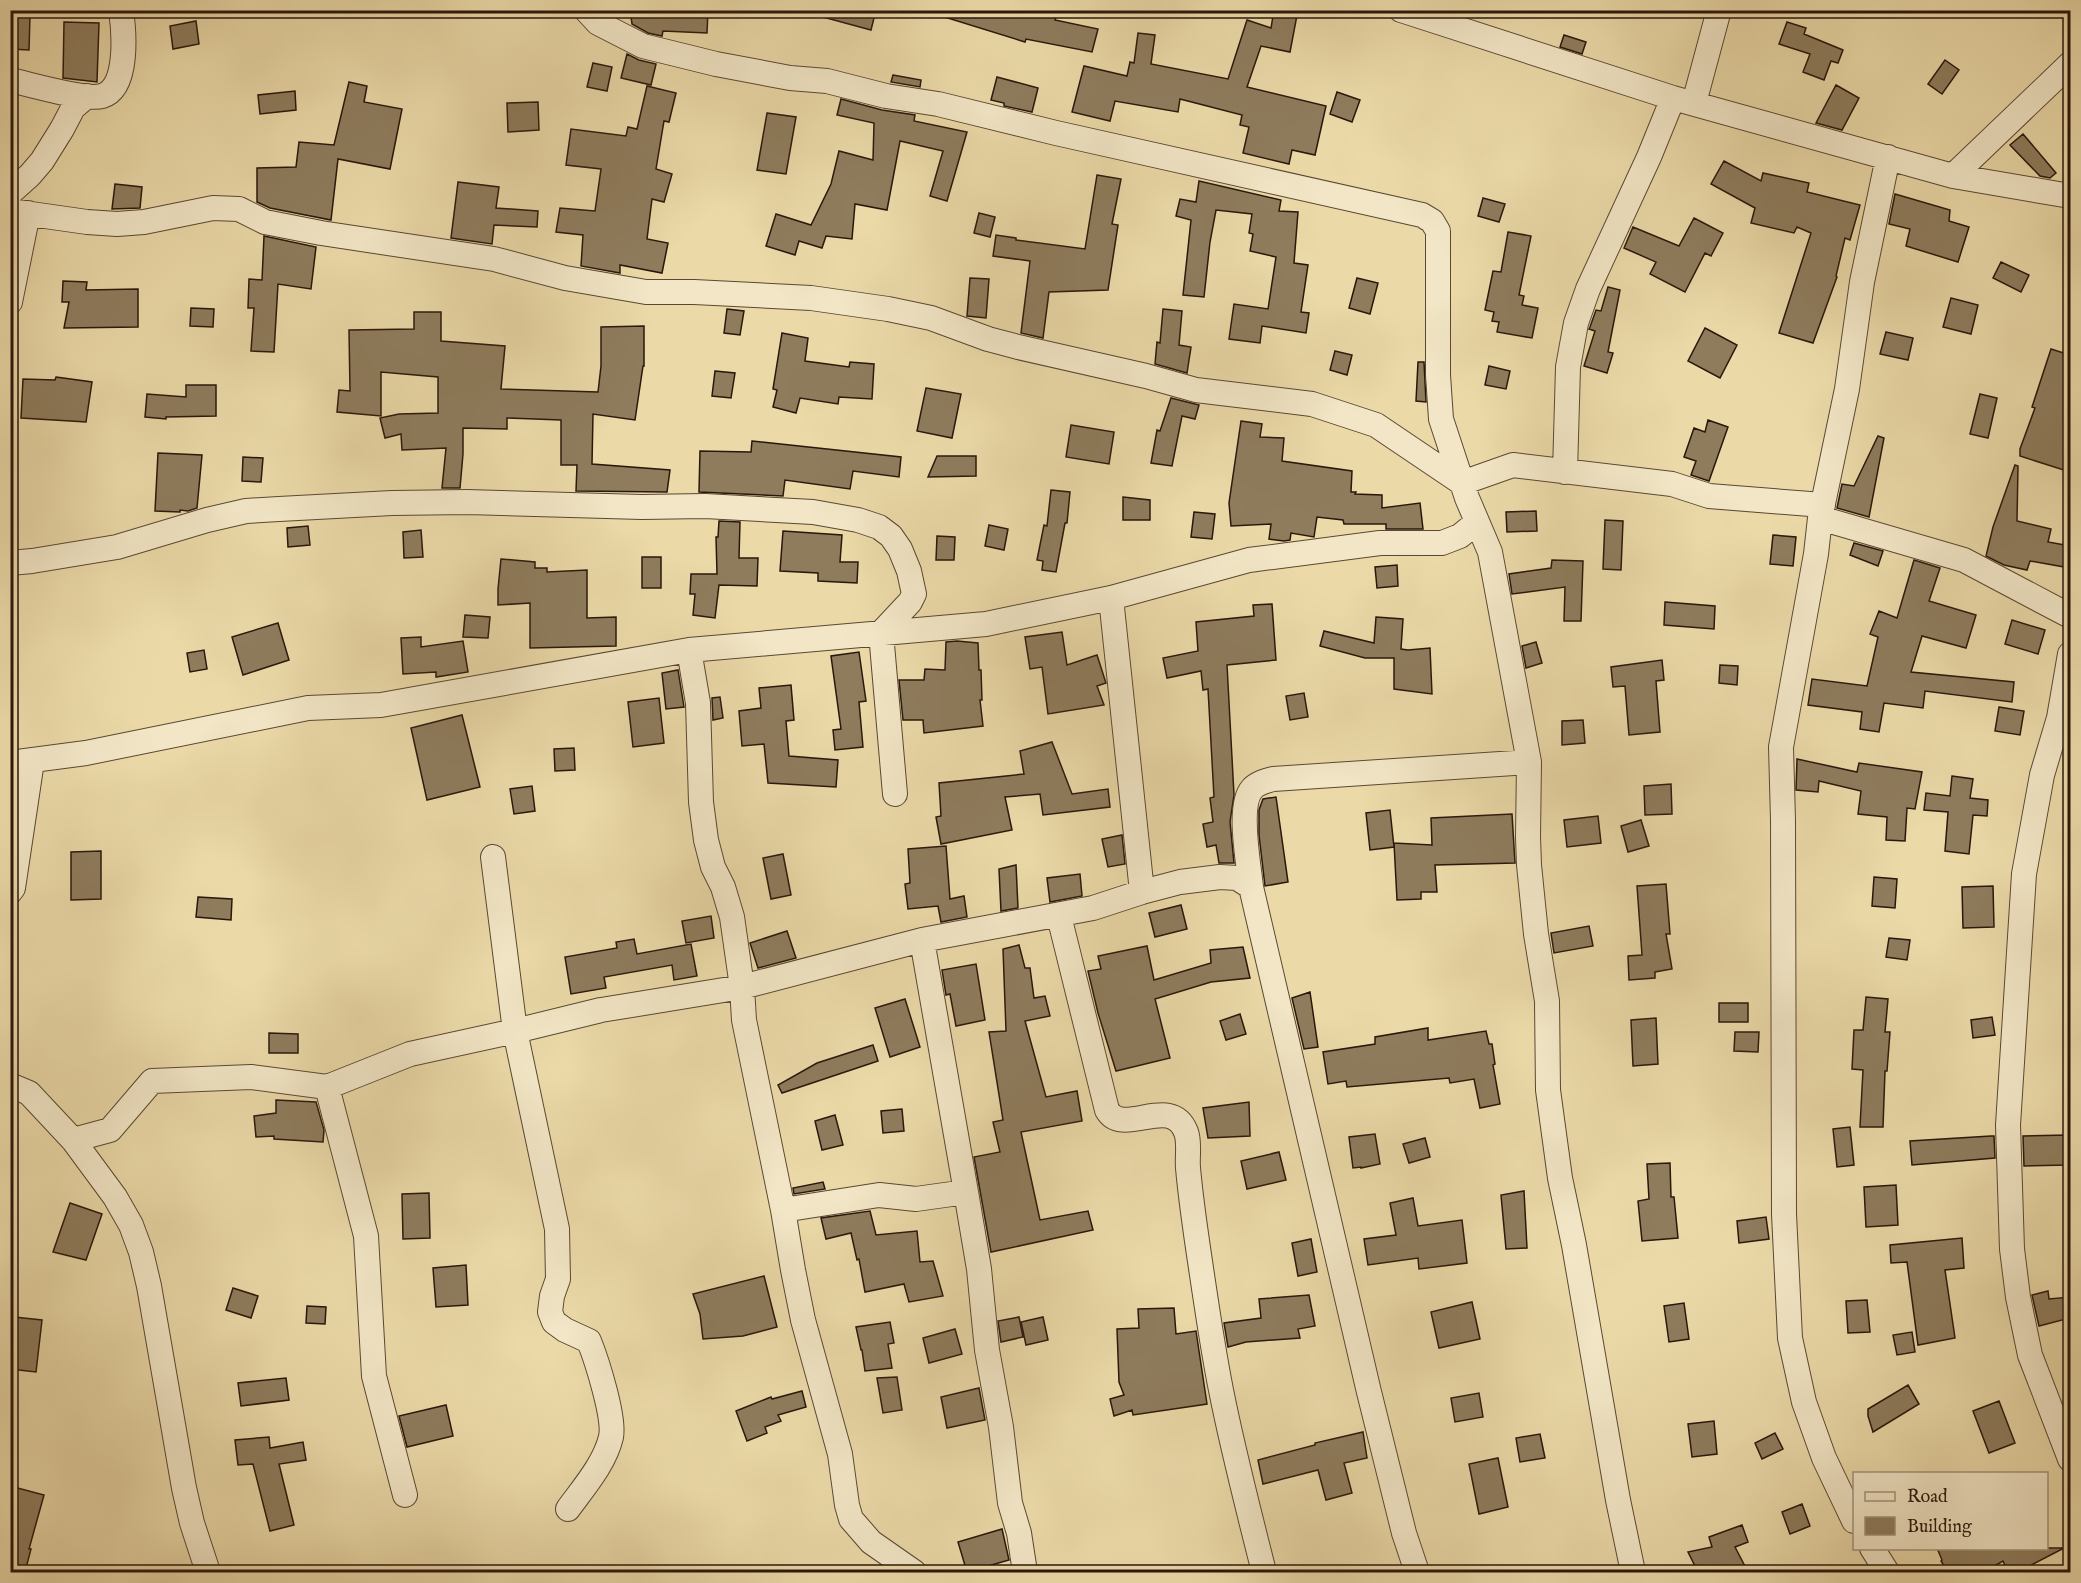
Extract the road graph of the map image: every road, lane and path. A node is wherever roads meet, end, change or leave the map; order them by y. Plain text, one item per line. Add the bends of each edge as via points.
1 (121, 10) edge
2 (586, 10) edge
3 (1401, 10) edge
4 (1719, 10) edge
5 (2070, 64) edge
6 (10, 80) edge
7 (87, 96) junction
8 (1683, 101) junction
9 (1888, 157) junction
10 (1953, 176) junction
11 (10, 193) edge
12 (2070, 196) edge
13 (19, 212) edge
14 (10, 302) edge
15 (1565, 472) junction
16 (1462, 483) junction
17 (1821, 512) junction
18 (1477, 522) junction
19 (10, 563) edge
20 (1111, 598) junction
21 (2070, 616) edge
22 (881, 633) junction
23 (689, 650) junction
24 (2070, 654) edge
25 (21, 762) edge
26 (1530, 762) junction
27 (895, 794) dead end
28 (493, 857) dead end
29 (1251, 887) junction
30 (10, 892) edge
31 (1142, 892) junction
32 (1059, 916) junction
33 (922, 940) junction
34 (742, 987) junction
35 (515, 1031) junction
36 (10, 1085) edge
37 (327, 1087) junction
38 (73, 1140) junction
39 (966, 1192) junction
40 (783, 1210) junction
41 (2070, 1459) edge
42 (405, 1495) dead end
43 (568, 1509) dead end
44 (1853, 1519) edge
45 (1873, 1550) edge
46 (208, 1572) edge
47 (914, 1572) edge
48 (1025, 1572) edge
49 (1264, 1572) edge
50 (1417, 1572) edge
51 (1633, 1572) edge
52 (1887, 1572) edge

1 - 7 street via 124,55 115,84 102,96
2 - 16 street via 598,23 643,45 716,64 938,104 1422,214 1438,231 1437,375 1442,419
3 - 8 street
4 - 8 street
5 - 10 street
6 - 7 street
7 - 11 street via 73,108 42,161
8 - 9 street
8 - 15 street via 1649,157 1576,322 1568,367
9 - 10 street
9 - 17 street
10 - 12 street
13 - 14 street
13 - 16 street via 117,224 213,208 239,209 265,222 494,259 565,278 646,292 811,298 888,309 931,318 1018,347 1196,390 1312,405 1376,425
15 - 16 street via 1514,465
15 - 17 street via 1672,484 1709,496
16 - 18 street
17 - 21 street via 1964,560
17 - 44 street via 1781,747 1784,1214 1790,1338 1804,1402 1824,1458
18 - 20 street via 1460,536 1442,543 1380,543 1249,560
18 - 26 street via 1490,552
19 - 22 street via 117,548 207,520 290,508 467,502 813,512 879,527 900,549 914,594
20 - 22 street via 986,624
20 - 31 street
22 - 23 street
22 - 27 street
23 - 25 street via 381,705 308,708 86,753
23 - 34 street via 698,703 706,840 732,917
24 - 41 street via 2024,874 2008,1125 2012,1249 2018,1297 2030,1355
25 - 30 street
26 - 29 street via 1273,779 1259,784 1248,796 1245,810
26 - 51 street via 1529,865 1547,1000 1548,1090 1560,1178
28 - 35 street
29 - 31 street via 1237,878 1220,877
29 - 50 street via 1369,1392
31 - 32 street
32 - 33 street
32 - 49 street via 1107,1110 1122,1120 1169,1116 1177,1119 1187,1133 1199,1255 1221,1390
33 - 34 street
33 - 39 street
34 - 35 street via 601,1010
34 - 40 street via 744,1020
35 - 37 street via 410,1054
35 - 43 street via 557,1229 558,1279 550,1312 554,1322 589,1341 610,1418 611,1435 606,1450
36 - 38 street via 28,1093
37 - 38 street via 251,1077 152,1081 110,1130
37 - 42 street via 366,1236 374,1376
38 - 46 street via 115,1197 141,1252 184,1488
39 - 40 street via 916,1199 879,1195
39 - 48 street via 1010,1503
40 - 47 street via 803,1320 840,1454 851,1518 871,1542
45 - 52 street

